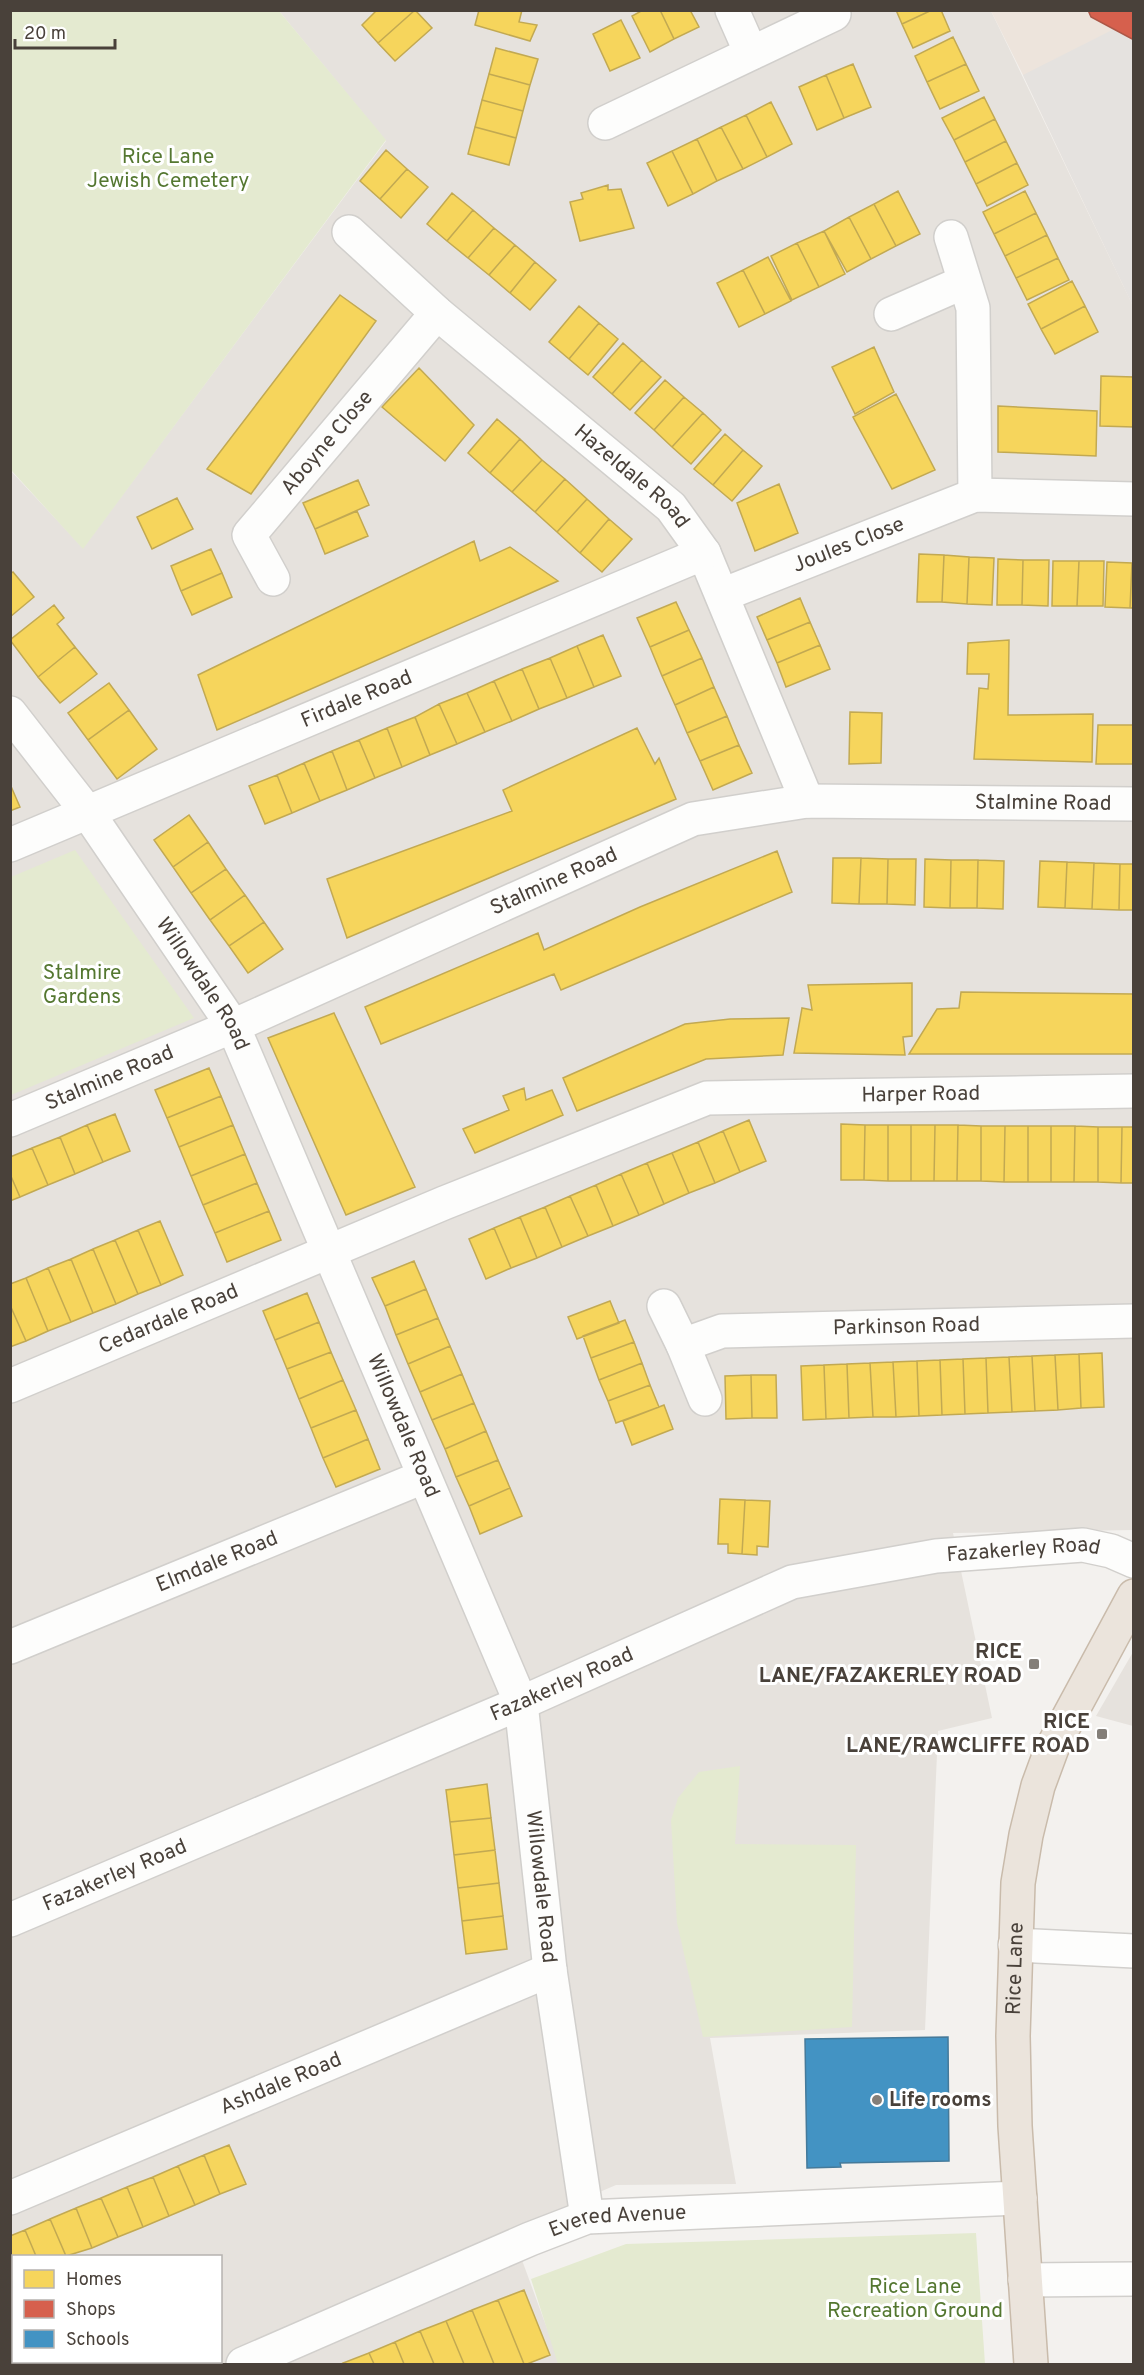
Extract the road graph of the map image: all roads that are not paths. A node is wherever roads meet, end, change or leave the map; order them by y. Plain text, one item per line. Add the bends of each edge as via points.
1 (732, 10) edge
2 (834, 14) dead end
3 (751, 53) junction
4 (605, 123) dead end
5 (350, 232) dead end
6 (951, 237) dead end
7 (964, 282) junction
8 (437, 313) junction
9 (891, 314) dead end
10 (975, 495) junction
11 (1134, 499) edge
12 (704, 553) junction
13 (273, 579) dead end
14 (722, 595) junction
15 (10, 713) edge
16 (807, 801) junction
17 (1134, 804) edge
18 (88, 813) junction
19 (10, 845) edge
20 (233, 1026) junction
21 (1134, 1091) edge
22 (707, 1098) joint
23 (10, 1120) edge
24 (328, 1251) junction
25 (664, 1306) dead end
26 (1134, 1321) edge
27 (683, 1345) junction
28 (10, 1386) edge
29 (705, 1399) dead end
30 (423, 1477) junction
31 (1134, 1561) edge
32 (1134, 1596) edge
33 (10, 1647) edge
34 (521, 1704) junction
35 (10, 1920) edge
36 (1015, 1945) junction
37 (1134, 1951) edge
38 (550, 1970) junction
39 (10, 2198) edge
40 (1020, 2198) junction
41 (586, 2217) junction
42 (1134, 2279) edge
43 (1025, 2280) junction
44 (243, 2364) edge
45 (1031, 2364) edge

1 - 3 street
2 - 3 street
3 - 4 street
5 - 8 street, Hazeldale Road
6 - 7 street
7 - 9 street
7 - 10 street via 973,308
8 - 12 street, Hazeldale Road via 671,507
8 - 13 street, Aboyne Close via 249,535
10 - 11 street, Joules Close
10 - 14 street, Joules Close
12 - 14 street, Hazeldale Road
12 - 18 street, Firdale Road
14 - 16 street, Hazeldale Road
15 - 18 street, Willowdale Road
16 - 17 street, Stalmine Road
16 - 20 street, Stalmine Road via 693,819
18 - 19 street, Firdale Road
18 - 20 street, Willowdale Road
20 - 23 street, Stalmine Road
20 - 24 street, Willowdale Road
21 - 22 street, Harper Road
22 - 24 street, Cedardale Road
24 - 28 street, Cedardale Road
24 - 30 street, Willowdale Road
25 - 27 street
26 - 27 street, Parkinson Road via 722,1331
27 - 29 street
30 - 33 street, Elmdale Road
30 - 34 street, Willowdale Road
31 - 34 street, Fazakerley Road via 1083,1545 936,1556 792,1581
32 - 36 highway, Rice Lane via 1052,1748 1038,1786 1018,1883
34 - 35 street, Fazakerley Road
34 - 38 street, Willowdale Road
36 - 37 street
36 - 40 highway, Rice Lane via 1013,2036
38 - 39 street, Ashdale Road
38 - 41 street, Willowdale Road
40 - 41 street, Evered Avenue
40 - 43 highway, Rice Lane
41 - 44 street, Evered Avenue
42 - 43 street
43 - 45 highway, Rice Lane

